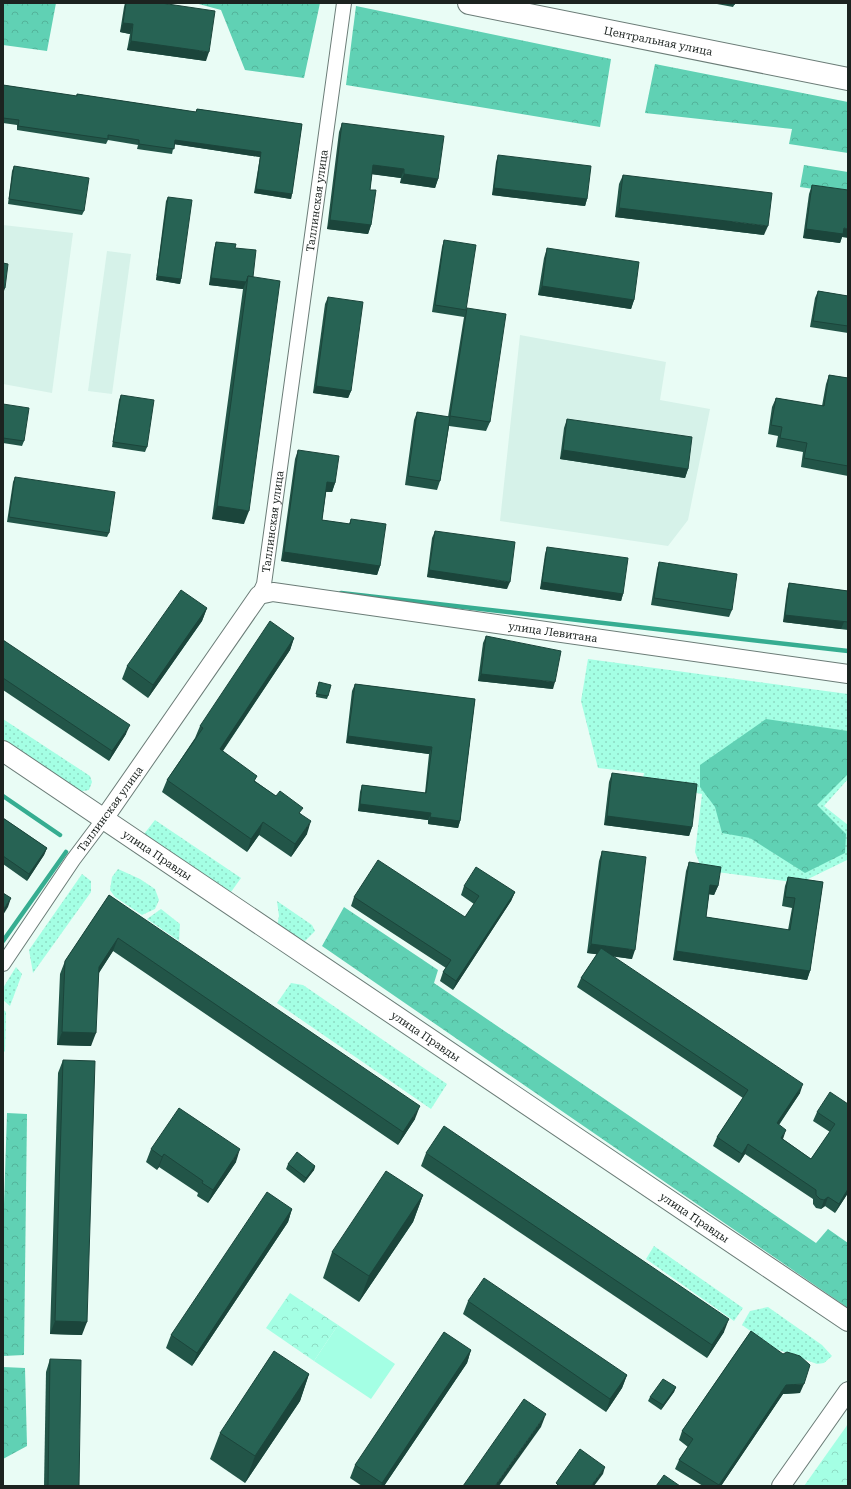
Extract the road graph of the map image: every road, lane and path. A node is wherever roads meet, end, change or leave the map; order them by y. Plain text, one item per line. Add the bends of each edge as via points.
1 (344, 3) edge
2 (469, 3) edge
3 (848, 79) edge
4 (259, 595) junction
5 (848, 674) edge
6 (3, 751) edge
7 (103, 820) junction
8 (3, 964) edge
9 (848, 1321) edge
10 (848, 1391) edge
11 (782, 1486) edge

1 - 4 street, Таллинская улица via 264,584
2 - 3 main road, Центральная улица
4 - 5 street, улица Левитана via 280,593
4 - 7 street, Таллинская улица
6 - 7 main road, улица Правды
7 - 8 street, Таллинская улица
7 - 9 main road, улица Правды
10 - 11 street

